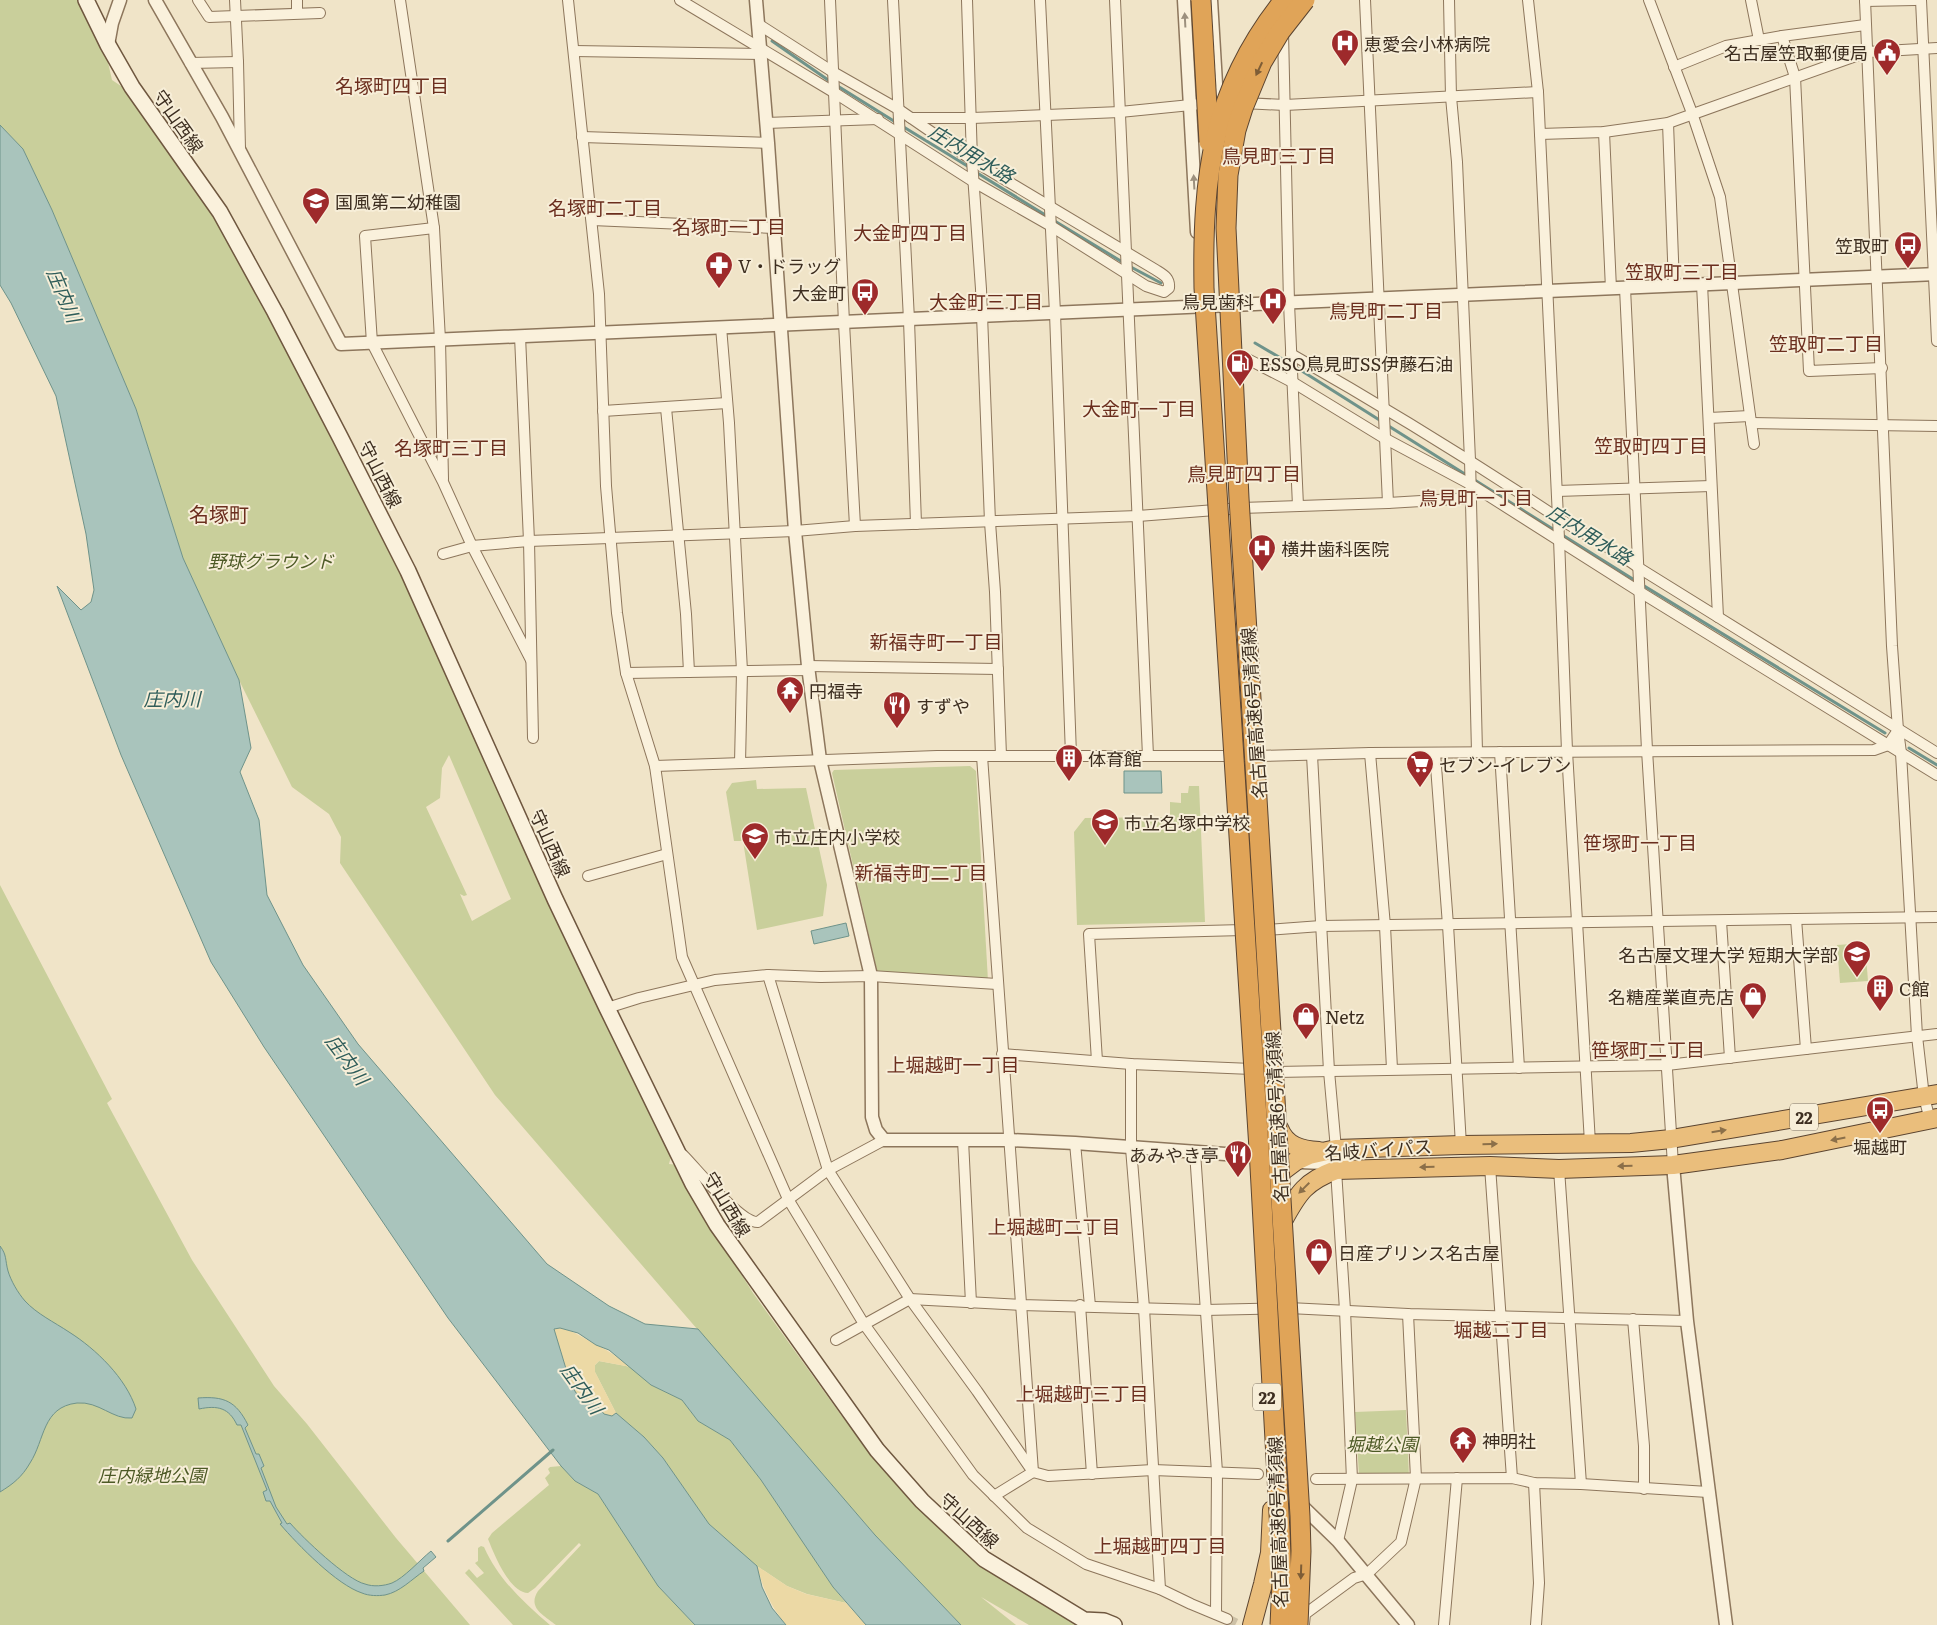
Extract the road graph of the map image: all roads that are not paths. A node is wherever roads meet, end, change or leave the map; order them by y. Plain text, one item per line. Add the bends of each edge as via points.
1 (86, 0) edge
2 (120, 0) edge
3 (155, 0) edge
4 (198, 0) edge
5 (235, 0) edge
6 (297, 0) edge
7 (400, 0) edge
8 (568, 0) edge
9 (680, 0) edge
10 (756, 0) edge
11 (830, 0) edge
12 (893, 0) edge
13 (967, 0) edge
14 (1040, 0) edge
15 (1115, 0) edge
16 (1184, 0) edge
17 (1201, 0) edge
18 (1211, 0) edge
19 (1283, 0) edge
20 (1306, 0) edge
21 (1365, 0) edge
22 (1449, 0) edge
23 (1528, 0) edge
24 (1649, 0) edge
25 (1752, 0) edge
26 (1915, 0) edge
27 (1921, 0) edge
28 (1865, 1) edge
29 (297, 13) junction
30 (320, 13) dead end
31 (236, 16) junction
32 (758, 24) junction
33 (1865, 24) junction
34 (1782, 36) junction
35 (1760, 40) junction
36 (108, 44) junction
37 (1923, 48) junction
38 (1937, 48) edge
39 (574, 51) junction
40 (760, 51) junction
41 (1866, 52) junction
42 (238, 62) junction
43 (190, 63) junction
44 (1674, 67) junction
45 (833, 72) junction
46 (1795, 77) junction
47 (1538, 92) junction
48 (835, 93) junction
49 (1451, 97) junction
50 (1370, 100) junction
51 (1217, 102) junction
52 (1190, 104) junction
53 (1286, 105) junction
54 (898, 112) junction
55 (1120, 112) junction
56 (1692, 113) junction
57 (1045, 115) junction
58 (910, 118) junction
59 (972, 118) junction
60 (835, 120) junction
61 (878, 120) junction
62 (766, 123) junction
63 (1668, 123) junction
64 (899, 131) junction
65 (1604, 132) junction
66 (1540, 134) junction
67 (582, 137) junction
68 (768, 143) junction
69 (240, 151) junction
70 (972, 160) junction
71 (974, 182) junction
72 (1049, 207) junction
73 (592, 220) junction
74 (1051, 226) junction
75 (434, 228) junction
76 (774, 228) junction
77 (1126, 254) junction
78 (1936, 274) edge
79 (1128, 275) junction
80 (1878, 276) junction
81 (1805, 280) junction
82 (1732, 283) junction
83 (1702, 284) junction
84 (1674, 286) junction
85 (1625, 288) junction
86 (1611, 289) junction
87 (1547, 292) junction
88 (1462, 295) junction
89 (1378, 299) junction
90 (1289, 303) junction
91 (1229, 306) junction
92 (1201, 307) junction
93 (1128, 310) junction
94 (1055, 314) junction
95 (982, 317) junction
96 (909, 320) junction
97 (844, 323) junction
98 (721, 326) junction
99 (780, 326) junction
100 (600, 332) junction
101 (520, 336) junction
102 (440, 340) junction
103 (1937, 341) edge
104 (372, 343) junction
105 (1232, 351) junction
106 (1291, 354) junction
107 (1882, 368) junction
108 (1294, 383) junction
109 (728, 403) junction
110 (1384, 406) junction
111 (666, 408) junction
112 (603, 411) junction
113 (1709, 418) junction
114 (1751, 419) junction
115 (1884, 425) junction
116 (1937, 426) edge
117 (1384, 438) junction
118 (1754, 444) dead end
119 (1470, 460) junction
120 (443, 482) junction
121 (1470, 484) junction
122 (1711, 486) junction
123 (1635, 490) junction
124 (1557, 491) junction
125 (1471, 498) junction
126 (1388, 504) junction
127 (1298, 506) junction
128 (1241, 508) junction
129 (1212, 510) junction
130 (1138, 516) junction
131 (1558, 518) junction
132 (1064, 519) junction
133 (990, 522) junction
134 (916, 524) junction
135 (855, 526) junction
136 (795, 531) junction
137 (735, 533) junction
138 (679, 535) junction
139 (611, 538) junction
140 (1559, 539) junction
141 (529, 541) junction
142 (472, 546) junction
143 (443, 554) dead end
144 (1639, 568) junction
145 (1640, 592) junction
146 (1718, 617) junction
147 (532, 660) junction
148 (808, 668) junction
149 (998, 669) junction
150 (742, 671) junction
151 (689, 672) junction
152 (626, 673) junction
153 (1238, 706) dead end
154 (1898, 730) junction
155 (533, 738) dead end
156 (1888, 745) junction
157 (1647, 750) junction
158 (1567, 751) junction
159 (1435, 752) junction
160 (1477, 752) junction
161 (1500, 752) junction
162 (1370, 753) junction
163 (1937, 753) edge
164 (1902, 754) junction
165 (1072, 755) junction
166 (1228, 755) junction
167 (1312, 755) junction
168 (982, 756) junction
169 (1000, 756) junction
170 (1148, 756) junction
171 (820, 760) junction
172 (1257, 762) junction
173 (740, 763) junction
174 (655, 766) junction
175 (1937, 775) edge
176 (667, 854) junction
177 (588, 876) dead end
178 (1937, 917) edge
179 (1910, 918) junction
180 (1796, 919) junction
181 (1657, 921) junction
182 (1721, 921) junction
183 (1576, 923) junction
184 (1448, 925) junction
185 (1510, 925) junction
186 (1321, 926) junction
187 (1385, 926) junction
188 (1243, 930) junction
189 (1267, 930) junction
190 (768, 975) junction
191 (871, 976) junction
192 (694, 984) junction
193 (997, 984) junction
194 (607, 1008) junction
195 (1937, 1034) edge
196 (1917, 1036) junction
197 (1806, 1048) junction
198 (1002, 1054) junction
199 (1730, 1058) junction
200 (1097, 1061) junction
201 (1130, 1064) junction
202 (1667, 1065) junction
203 (1585, 1067) junction
204 (1456, 1068) junction
205 (1519, 1068) junction
206 (1252, 1069) junction
207 (1392, 1069) junction
208 (1329, 1070) junction
209 (1276, 1072) junction
210 (1930, 1096) edge
211 (1933, 1119) edge
212 (1279, 1128) joint
213 (1670, 1139) junction
214 (884, 1140) junction
215 (963, 1140) junction
216 (1008, 1140) junction
217 (1075, 1143) junction
218 (1590, 1143) junction
219 (674, 1145) junction
220 (1461, 1145) junction
221 (1131, 1148) junction
222 (1330, 1150) junction
223 (1195, 1152) junction
224 (1278, 1158) junction
225 (1674, 1165) junction
226 (1490, 1166) junction
227 (1400, 1168) junction
228 (1559, 1169) junction
229 (828, 1170) junction
230 (1336, 1170) junction
231 (788, 1199) junction
232 (1283, 1221) junction
233 (1260, 1231) junction
234 (910, 1299) junction
235 (971, 1303) junction
236 (1021, 1305) junction
237 (1085, 1306) junction
238 (1144, 1308) junction
239 (1262, 1308) junction
240 (1289, 1308) junction
241 (1205, 1310) junction
242 (1345, 1310) junction
243 (1408, 1314) junction
244 (1501, 1316) junction
245 (1570, 1318) junction
246 (1633, 1319) junction
247 (1687, 1322) junction
248 (864, 1324) junction
249 (836, 1340) dead end
250 (1152, 1470) junction
251 (1033, 1472) junction
252 (1217, 1472) junction
253 (1092, 1474) junction
254 (1258, 1474) dead end
255 (1416, 1478) junction
256 (1456, 1478) junction
257 (1512, 1478) junction
258 (1316, 1479) dead end
259 (1352, 1480) junction
260 (1534, 1483) junction
261 (1582, 1484) junction
262 (1644, 1489) junction
263 (1708, 1492) junction
264 (994, 1496) junction
265 (1297, 1501) junction
266 (1338, 1541) junction
267 (1367, 1574) junction
268 (1160, 1589) junction
269 (1216, 1614) junction
270 (1227, 1619) tunnel mouth
271 (1088, 1622) edge
272 (1402, 1623) edge
273 (1114, 1625) edge
274 (1252, 1625) edge
275 (1272, 1625) edge
276 (1280, 1625) edge
277 (1298, 1625) edge
278 (1304, 1625) edge
279 (1444, 1625) edge
280 (1536, 1625) edge
281 (1726, 1625) edge

1 - 36 main road, 守山西線
2 - 36 street
3 - 43 street
4 - 31 street via 209,18
5 - 31 street
6 - 29 street
7 - 75 street
8 - 39 street
9 - 40 street
10 - 32 street
11 - 45 street
12 - 54 street
13 - 59 street
14 - 57 street
15 - 55 street
52 -> 16 street
17 - 172 highway, bridge via 1228,502 1238,620
18 - 51 street
19 - 53 street
19 - 233 highway, 名古屋高速6号清須線, bridge via 1248,52 1234,80 1216,133 1204,215 1203,246
20 -> 105 highway, 名古屋高速6号清須線, bridge via 1280,32 1262,62 1242,108 1232,153 1226,228
21 - 50 street
22 - 49 street
23 - 47 street
24 - 44 street
25 - 35 street
26 - 28 street
27 - 37 street
28 - 33 street
29 - 30 street
29 - 31 street
31 - 42 street
32 - 40 street
32 - 45 street
33 - 34 street
33 - 41 street
34 - 35 street
34 - 46 street
35 - 44 street via 1726,46
36 - 194 main road, 守山西線 via 132,88 220,212 340,437 408,571
37 - 38 street
37 - 41 street
37 - 78 street
39 - 40 street
39 - 67 street
40 - 48 street
40 - 62 street
41 - 46 street
41 - 80 street
42 - 43 street
42 - 69 street
43 - 69 street
44 - 56 street
45 - 48 street
45 - 54 street
46 - 56 street
46 - 81 street
47 - 49 street
47 - 66 street
48 - 60 street
48 - 61 street
49 - 50 street
49 - 88 street
50 - 53 street
50 - 89 street
51 - 52 street
51 - 53 street
51 - 91 street
52 - 55 street
92 -> 52 street
53 - 90 street
54 - 58 street
54 - 64 street
55 - 57 street
55 - 77 street
56 - 63 street
56 - 82 street via 1720,197
57 - 59 street
57 - 72 street
58 - 59 street
58 - 70 street
59 - 70 street
60 - 61 street
60 - 62 street
60 - 97 street
61 - 64 street
62 - 68 street
63 - 65 street
63 - 84 street
64 - 71 street
64 - 96 street
65 - 66 street
65 - 86 street
66 - 87 street
67 - 68 street
67 - 73 street
68 - 76 street
69 - 104 street via 342,344
70 - 71 street
70 - 72 street
71 - 74 street
71 - 95 street
72 - 74 street
72 - 77 street
73 - 76 street
73 - 100 street
74 - 79 street
74 - 94 street
75 - 102 street
75 - 104 street via 365,236
76 - 99 street
77 - 79 street
77 - 79 street via 1167,277 1169,288 1164,292 1154,290
78 - 80 street
78 - 103 street
79 - 93 street
80 - 81 street
80 - 107 street
81 - 82 street
81 - 107 street via 1808,371
82 - 83 street
82 - 114 street
83 - 84 street
83 - 113 street
84 - 85 street
85 - 86 street
85 - 123 street
86 - 87 street
87 - 88 street
87 - 124 street
88 - 89 street
88 - 119 street
89 - 90 street
89 - 110 street
90 - 91 street
90 - 106 street
91 - 92 street
91 - 105 street
92 - 93 street
92 - 129 street
93 - 94 street
93 - 130 street
94 - 95 street
94 - 132 street
95 - 96 street
95 - 133 street
96 - 97 street
96 - 134 street
97 - 99 street
97 - 135 street
98 - 99 street
98 - 100 street
98 - 109 street
99 - 136 street
100 - 101 street
100 - 112 street
101 - 102 street
101 - 141 street
102 - 104 street
102 - 120 street
104 - 120 street
105 - 108 street
105 - 128 street
105 - 172 highway, 名古屋高速6号清須線, bridge
106 - 108 street
106 - 110 street
107 - 115 street
108 - 117 street
108 - 127 street
109 - 111 street
109 - 137 street
110 - 117 street
110 - 119 street
111 - 112 street
111 - 138 street
112 - 139 street
113 - 114 street
113 - 122 street
114 - 115 street
114 - 118 street
115 - 116 street
115 - 154 street via 1887,564
117 - 121 street
117 - 126 street
119 - 121 street
119 - 131 street
120 - 142 street
121 - 125 street
121 - 140 street
122 - 123 street
122 - 146 street
123 - 124 street
123 - 144 street
124 - 131 street
125 - 126 street
125 - 160 street
126 - 127 street
127 - 128 street
128 - 129 street
128 - 172 street
129 - 130 street
129 - 166 street
130 - 132 street
130 - 170 street
131 - 140 street
131 - 144 street
132 - 133 street
132 - 165 street
133 - 134 street
133 - 149 street
134 - 135 street
135 - 136 street
136 - 137 street
136 - 148 street
137 - 138 street
137 - 150 street
138 - 139 street
138 - 151 street
139 - 141 street
139 - 152 street
140 - 145 street
140 - 158 street
141 - 142 street
141 - 147 street
142 - 143 street
142 - 147 street
144 - 145 street
144 - 146 street
145 - 156 street
145 - 157 street
146 - 154 street
147 - 155 street
148 - 149 street
148 - 150 street
148 - 171 street
149 - 169 street
150 - 151 street
150 - 173 street
151 - 152 street
152 - 174 street
153 - 233 highway, bridge via 1260,994 1267,1180
154 - 156 street
154 - 163 street
154 - 164 street
156 - 157 street via 1874,750
156 - 164 street
157 - 158 street
157 - 181 street
158 - 161 street
158 - 183 street
159 - 160 street
159 - 162 street
159 - 184 street
160 - 161 street
161 - 185 street
162 - 167 street
162 - 187 street
164 - 175 street
164 - 179 street
165 - 169 street
165 - 170 street
166 - 170 street
166 - 172 street
166 - 188 street
167 - 172 street
167 - 186 street
168 - 169 street
168 - 171 street
168 - 193 street
171 - 173 street
171 - 191 street
172 - 189 street
172 -> 277 highway, 名古屋高速6号清須線, bridge via 1300,1516
173 - 174 street
174 - 176 street
176 - 177 street
176 - 192 street via 682,957
178 - 179 street
179 - 180 street
179 - 196 street
180 - 182 street
180 - 197 street
181 - 182 street
181 - 183 street
181 - 202 street
182 - 199 street
183 - 185 street
183 - 203 street
184 - 185 street
184 - 187 street
184 - 204 street
185 - 205 street
186 - 187 street
186 - 189 street
186 - 208 street
187 - 207 street
188 - 200 street via 1089,934
188 - 206 street
189 - 209 street
190 - 191 street
190 - 192 street
190 - 229 street
191 - 193 street
191 - 214 street via 872,1117
192 - 194 street
192 - 231 street
193 - 198 street
194 - 219 main road, 守山西線
195 - 196 street
196 - 197 street
196 - 210 street
197 - 199 street
198 - 200 street
198 - 216 street
199 - 202 street
200 - 201 street
201 - 206 street
201 - 221 street
202 - 203 street
202 - 213 street
203 - 205 street
203 - 218 street
204 - 205 street
204 - 207 street
204 - 220 street
206 - 224 street via 1256,1128
207 - 208 street
208 - 209 street
208 - 222 street
209 - 212 street
210 - 211 street
213 -> 210 highway, 名岐バイパス / 22
211 -> 225 highway, 名岐バイパス / 22 via 1782,1150
212 - 224 highway via 1287,1142
213 - 218 highway, 名岐バイパス / 22
213 - 225 street
214 - 215 street
214 - 229 street
215 - 216 street
215 - 235 street
216 - 217 street
216 - 236 street
217 - 221 street
217 - 237 street
220 -> 218 highway, 名岐バイパス / 22
219 - 231 street via 739,1214 753,1222 758,1222
219 - 271 main road, 守山西線 via 717,1225 828,1382 922,1501 984,1560
220 - 222 highway, 名岐バイパス / 22
221 - 223 street
221 - 238 street
222 - 224 highway, 名岐バイパス via 1307,1150
223 - 224 street
223 - 241 street
224 - 227 street
224 - 232 highway
224 - 233 street
224 - 233 highway, 22 via 1262,1205
225 -> 228 highway, 名岐バイパス / 22
225 - 247 street
226 -> 227 highway, 名岐バイパス / 22
226 - 228 highway, 名岐バイパス / 22
226 - 244 street
227 - 230 highway, 名岐バイパス / 22
228 - 245 street
229 - 231 street
229 - 234 street
230 -> 232 highway, 名岐バイパス / 22 via 1316,1178 1302,1190
230 - 242 street
231 - 248 street
232 - 240 highway, 22
233 - 239 highway, 22
233 - 276 highway, 名古屋高速6号清須線, bridge via 1280,1547
234 - 235 street
234 - 248 street
234 - 251 street
235 - 236 street
236 - 237 street
236 - 251 street
237 - 238 street
237 - 253 street
238 - 241 street
238 - 250 street
239 - 240 street
239 - 241 street
239 - 274 highway, 22 via 1273,1492 1270,1553
240 - 242 street
240 - 265 highway, 22 via 1300,1475
241 - 252 street
242 - 243 street
242 - 259 street
243 - 244 street
243 - 255 street
244 - 245 street
244 - 257 street
245 - 246 street
245 - 261 street
246 - 247 street
246 - 262 street via 1644,1446
247 - 263 street
248 - 249 street
248 - 264 street via 973,1475
250 - 252 street
250 - 253 street
250 - 268 street
251 - 253 street via 1048,1476
251 - 264 street
252 - 254 street
252 - 269 street
255 - 256 street
255 - 259 street
255 - 267 street via 1401,1542
256 - 257 street
256 - 279 street
257 - 260 street
258 - 259 street
259 - 266 street
260 - 261 street
260 - 280 street via 1539,1583
261 - 262 street
262 - 263 street
263 - 281 street
264 - 268 street via 1027,1528 1086,1564
265 - 266 street
265 - 275 highway, 22 via 1286,1570
266 - 267 street
267 - 272 street
267 - 278 street via 1354,1578 1305,1614
268 - 269 street
269 - 270 street
271 - 273 main road, 守山西線 via 1104,1621

